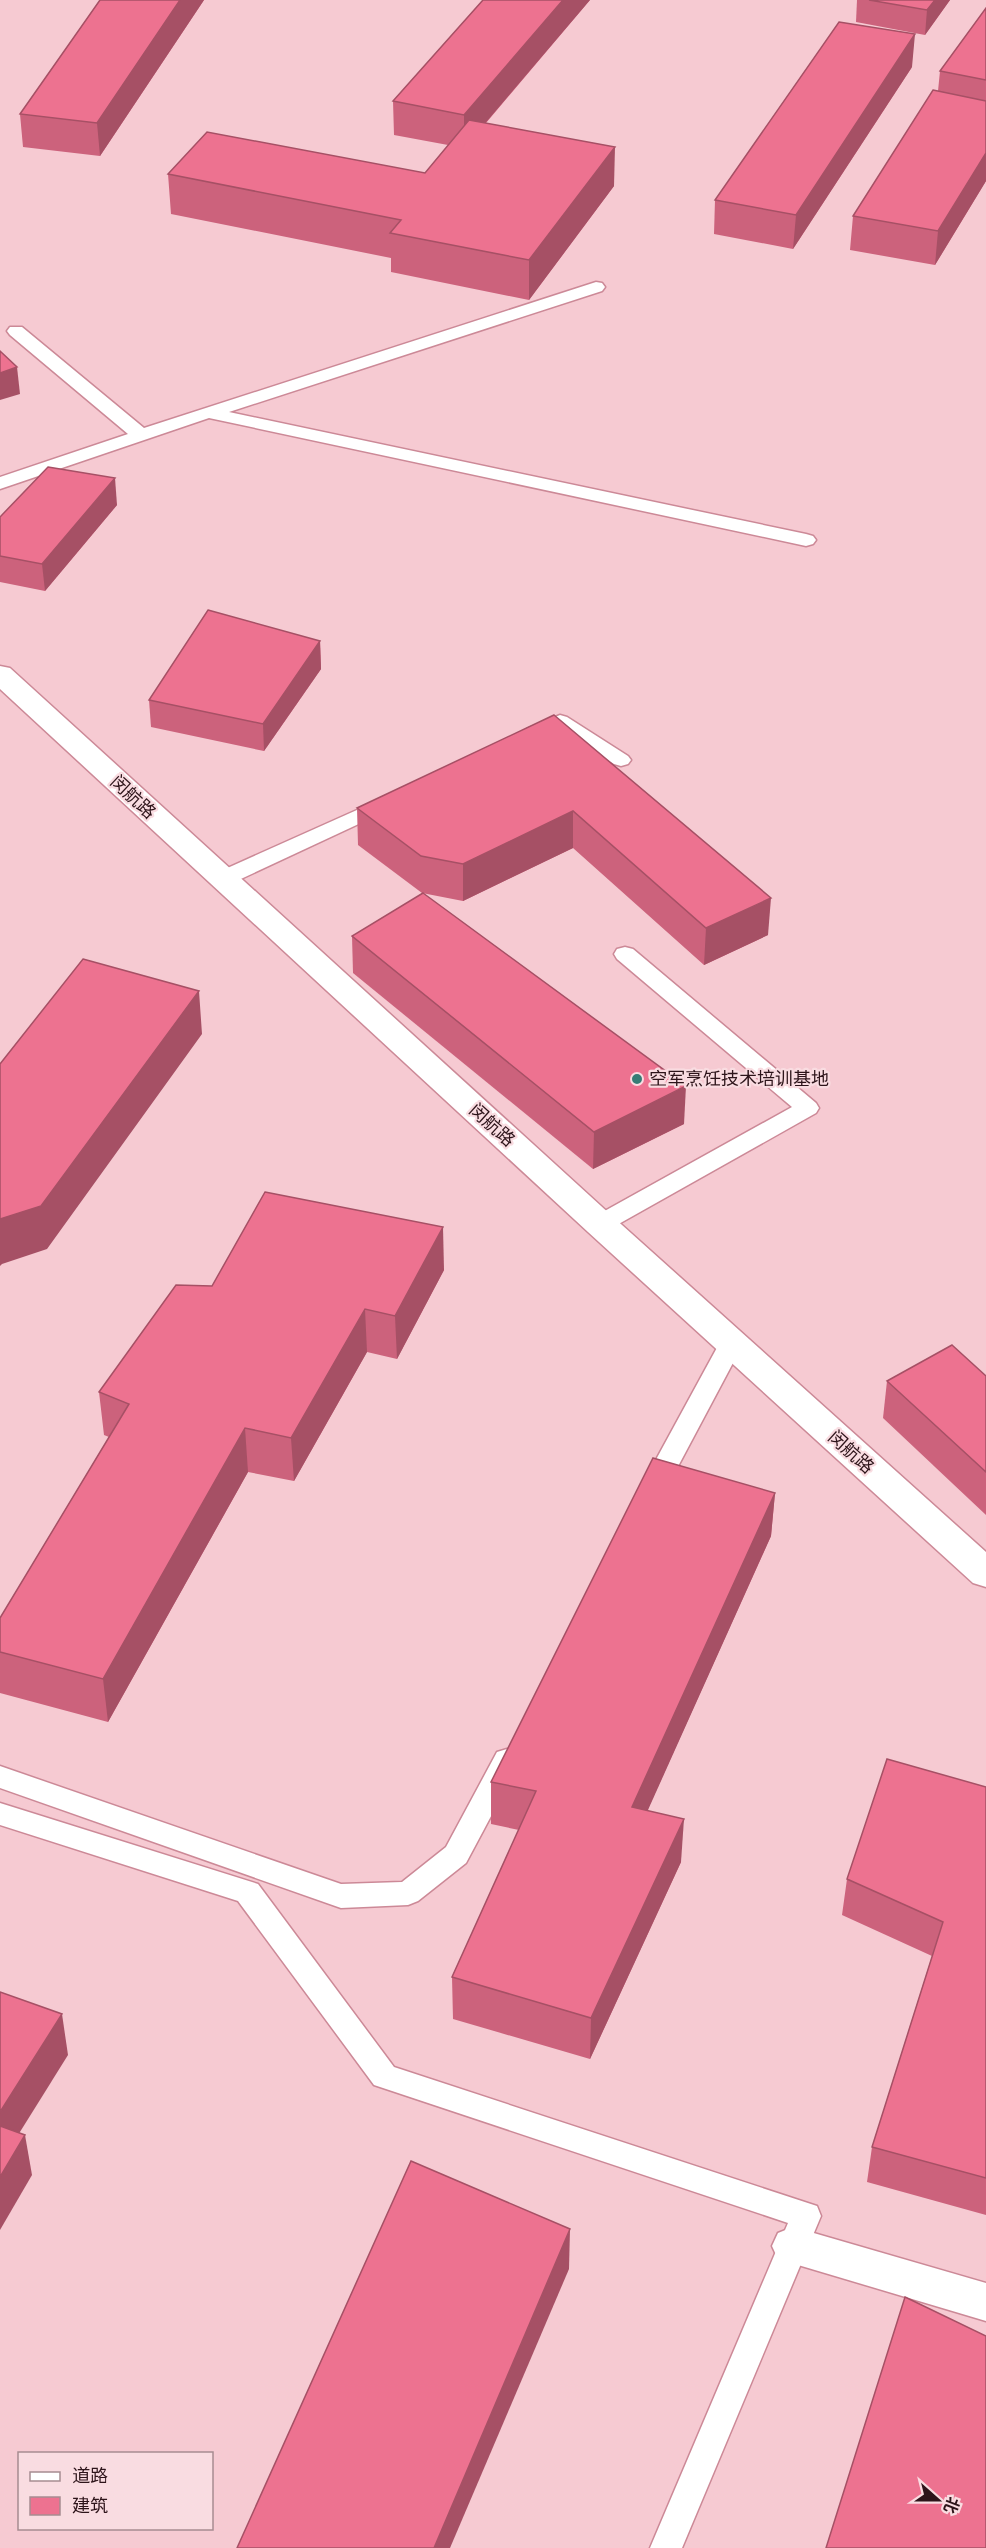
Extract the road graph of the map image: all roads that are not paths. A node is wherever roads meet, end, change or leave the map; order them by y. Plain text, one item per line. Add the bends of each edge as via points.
1 (596, 287) dead end
2 (16, 331) dead end
3 (207, 412) junction
4 (141, 435) junction
5 (0, 483) edge
6 (806, 540) dead end
7 (0, 674) edge
8 (518, 741) edge
9 (621, 760) dead end
10 (402, 795) edge
11 (222, 879) junction
12 (625, 954) dead end
13 (600, 1224) junction
14 (731, 1344) junction
15 (641, 1511) edge
16 (986, 1573) edge
17 (518, 1740) edge
18 (0, 1777) edge
19 (0, 1814) edge
20 (794, 2246) junction
21 (986, 2302) edge
22 (666, 2548) edge

1 - 3 lane
2 - 4 lane
3 - 4 lane
3 - 6 lane
4 - 5 lane
7 - 11 street, 闵航路
8 - 9 lane via 560,721
10 - 11 lane
11 - 13 street, 闵航路
12 - 13 lane via 808,1108
13 - 14 street, 闵航路
14 - 15 lane
14 - 16 street, 闵航路
17 - 18 lane via 456,1855 408,1893 341,1896
19 - 20 lane via 248,1892 384,2076 806,2216
20 - 21 street
20 - 22 lane

